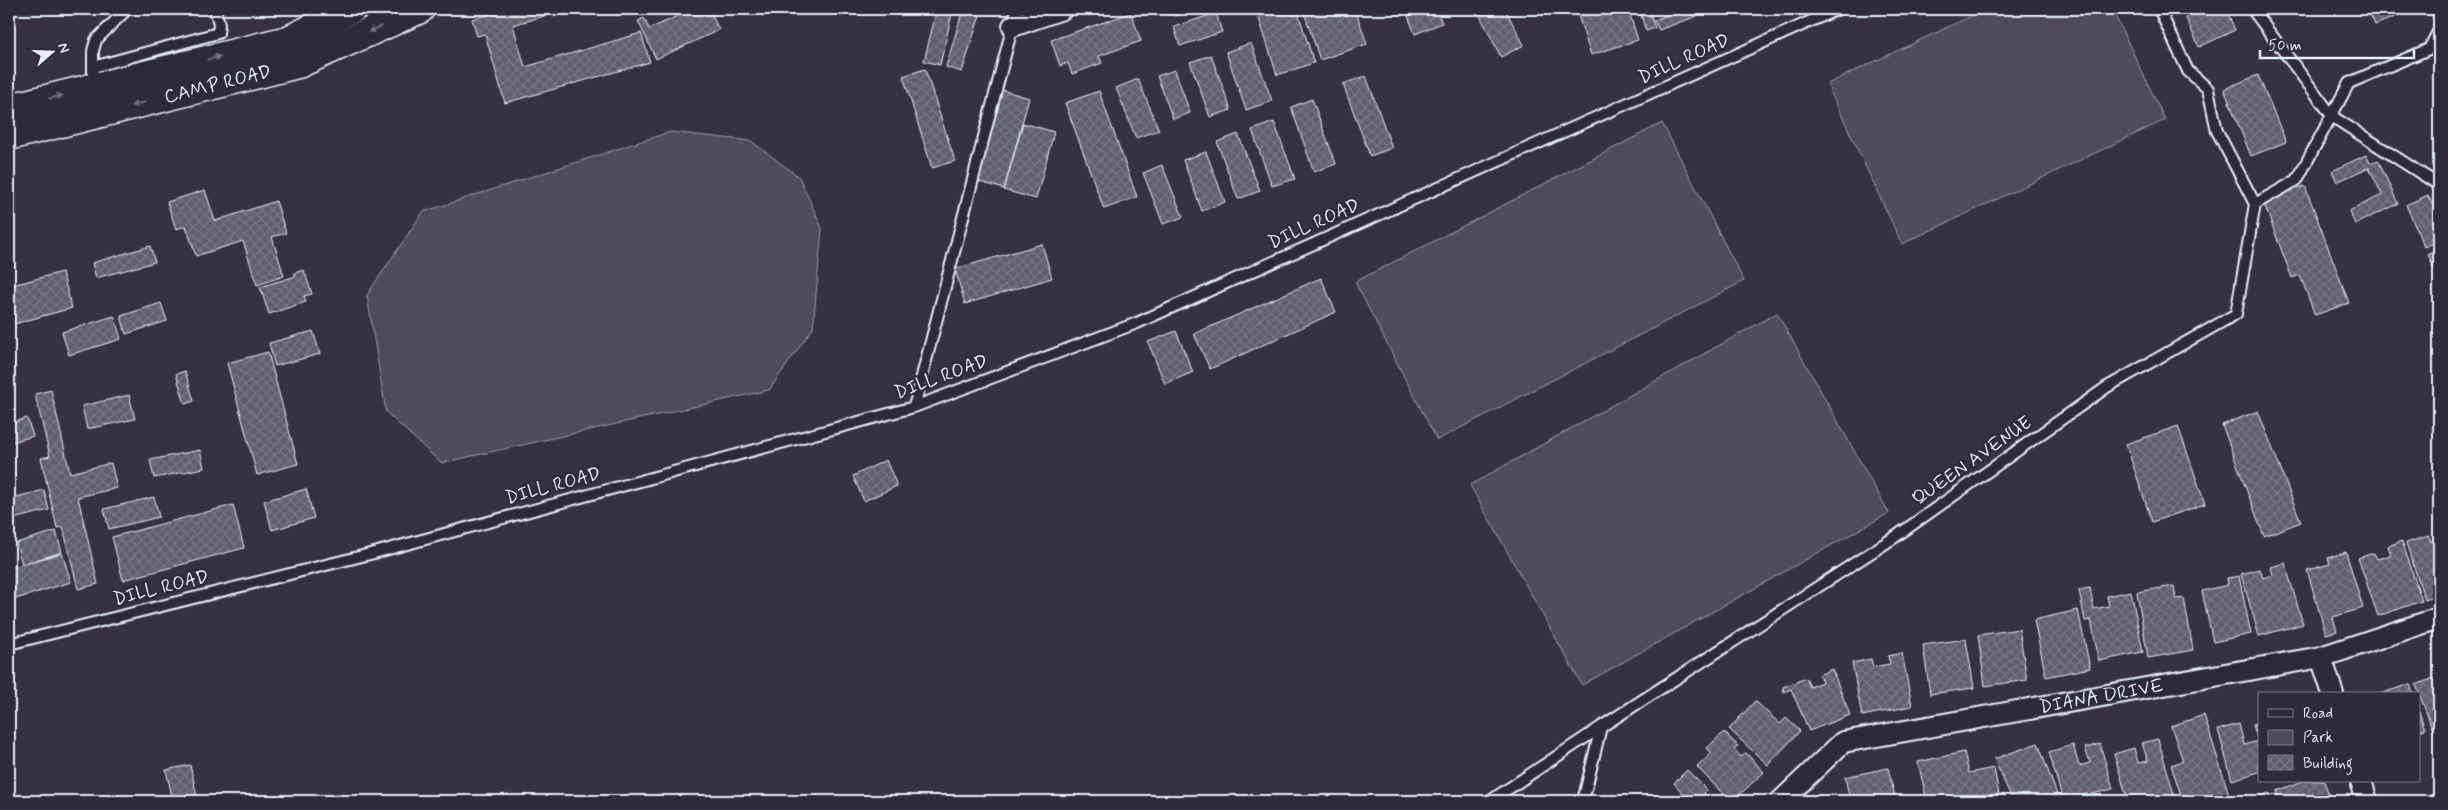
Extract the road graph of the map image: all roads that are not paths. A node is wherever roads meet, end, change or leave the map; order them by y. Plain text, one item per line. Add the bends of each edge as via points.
1 (126, 9) edge
2 (215, 9) edge
3 (352, 9) edge
4 (420, 9) edge
5 (1062, 9) edge
6 (1838, 9) edge
7 (2159, 9) edge
8 (2252, 9) edge
9 (2437, 9) edge
10 (2439, 15) edge
11 (1015, 17) edge
12 (2439, 30) edge
13 (93, 78) junction
14 (9, 108) edge
15 (2332, 117) junction
16 (9, 136) edge
17 (2439, 185) edge
18 (2254, 204) junction
19 (914, 407) junction
20 (2439, 618) edge
21 (9, 644) edge
22 (2321, 657) junction
23 (2332, 692) edge
24 (1601, 727) junction
25 (2361, 782) edge
26 (1490, 801) edge
27 (1583, 801) edge
28 (1781, 801) edge
29 (2367, 801) edge

1 - 13 lane via 96,40 92,51
2 - 13 lane via 218,33
13 -> 3 main road, CAMP ROAD via 288,40
4 -> 16 main road, CAMP ROAD via 298,64
5 - 11 street
6 - 19 lane, DILL ROAD via 1137,323
7 - 18 lane via 2188,71 2208,88 2216,131
8 - 15 lane
9 - 10 lane
11 - 19 lane
12 - 15 lane via 2429,49 2349,83
14 -> 13 main road, CAMP ROAD
15 - 17 lane
15 - 18 lane via 2297,180
18 - 24 lane, QUEEN AVENUE via 2236,314 2107,387 1895,537
19 - 21 lane, DILL ROAD via 374,553
20 - 22 street, DIANA DRIVE
22 - 23 street
22 - 28 street, DIANA DRIVE via 1843,742
24 - 26 lane
24 - 27 lane
25 - 29 street

